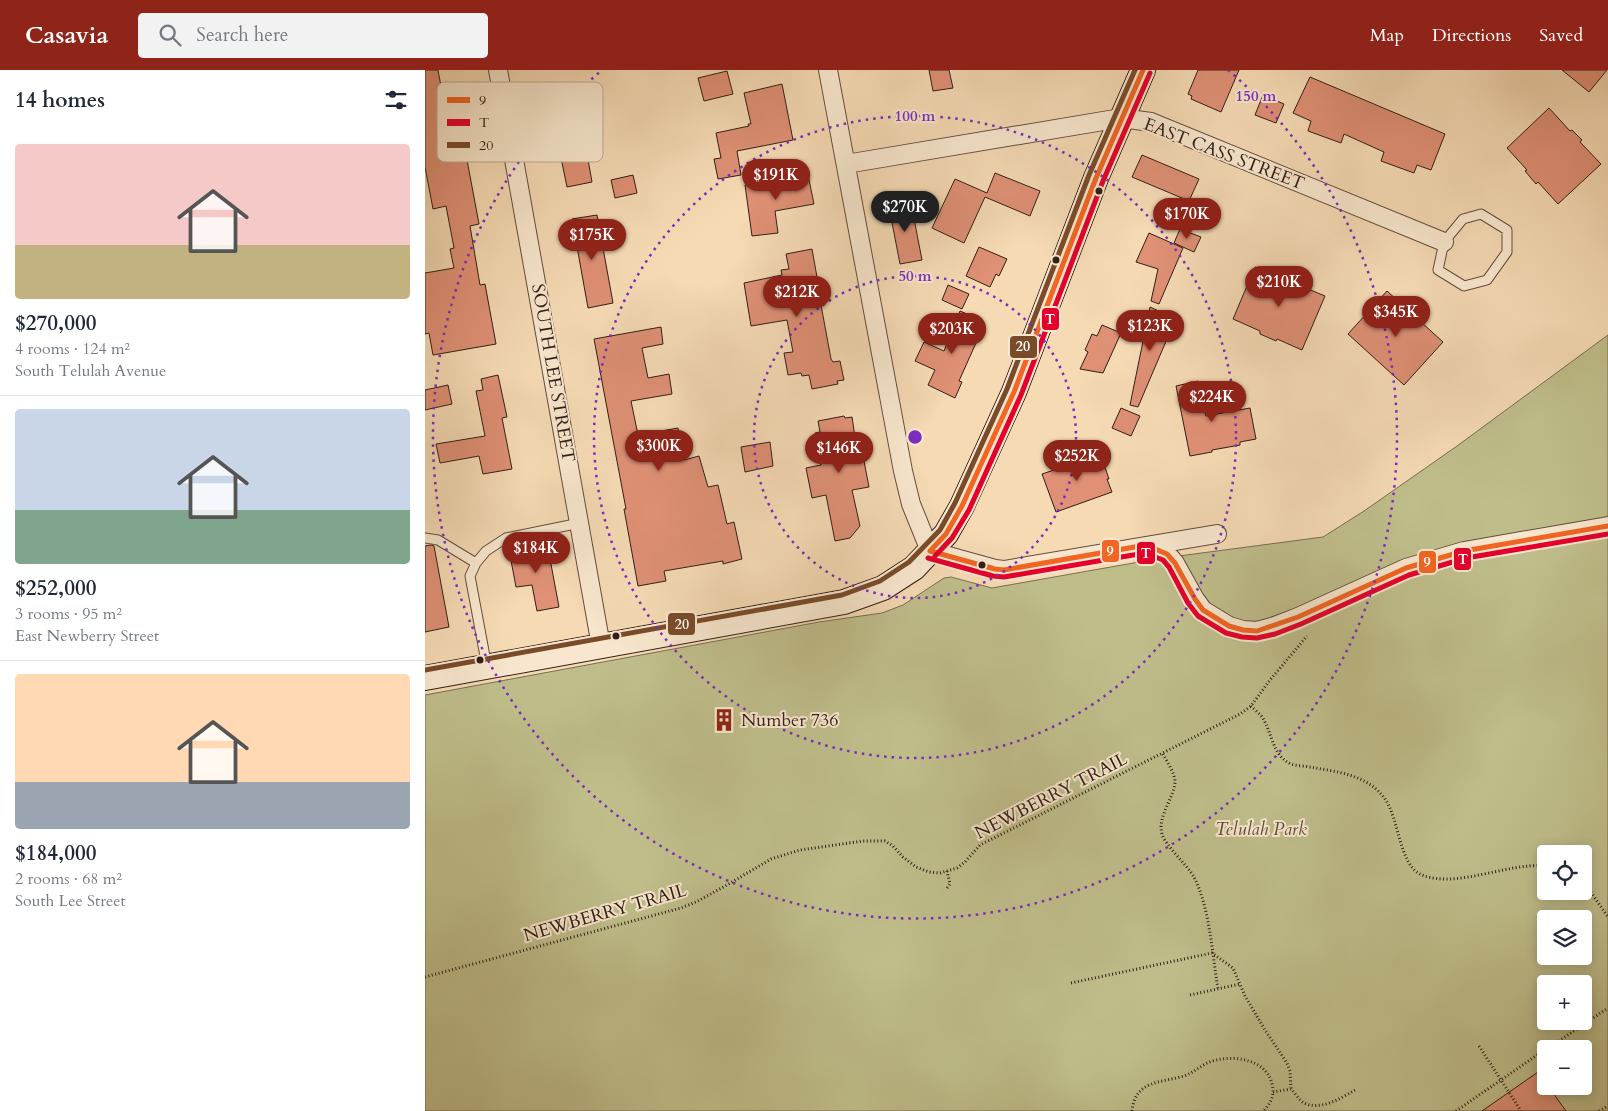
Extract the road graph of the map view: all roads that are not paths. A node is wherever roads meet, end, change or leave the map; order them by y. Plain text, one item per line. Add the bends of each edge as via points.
1 (828, 70) edge
2 (1143, 70) edge
3 (1121, 118) junction
4 (515, 162) edge
5 (846, 164) junction
6 (1444, 242) junction
7 (580, 522) junction
8 (1608, 526) edge
9 (1217, 534) dead end
10 (425, 538) edge
11 (1146, 545) junction
12 (930, 551) junction
13 (476, 564) junction
14 (601, 646) junction
15 (487, 667) junction
16 (425, 678) edge

1 - 5 street
2 - 3 main road
3 - 5 street, EAST CASS STREET
3 - 6 street, EAST CASS STREET via 1151,122
3 - 12 main road via 1014,392 962,506 946,534
4 - 7 street, SOUTH LEE STREET
5 - 12 street via 903,471 911,504
6 - 6 lane via 1438,270 1463,286 1487,280 1507,252 1507,230 1481,214 1463,219
7 - 13 lane via 506,538 486,551
7 - 14 street, SOUTH LEE STREET
8 - 11 street via 1464,551 1406,568 1272,628 1257,631 1229,626 1203,610 1175,562 1167,554
9 - 11 street
10 - 13 lane via 438,540
11 - 12 street via 1004,570
12 - 14 main road via 913,568 883,588 844,602
13 - 15 lane via 470,576
14 - 15 main road
15 - 16 main road

